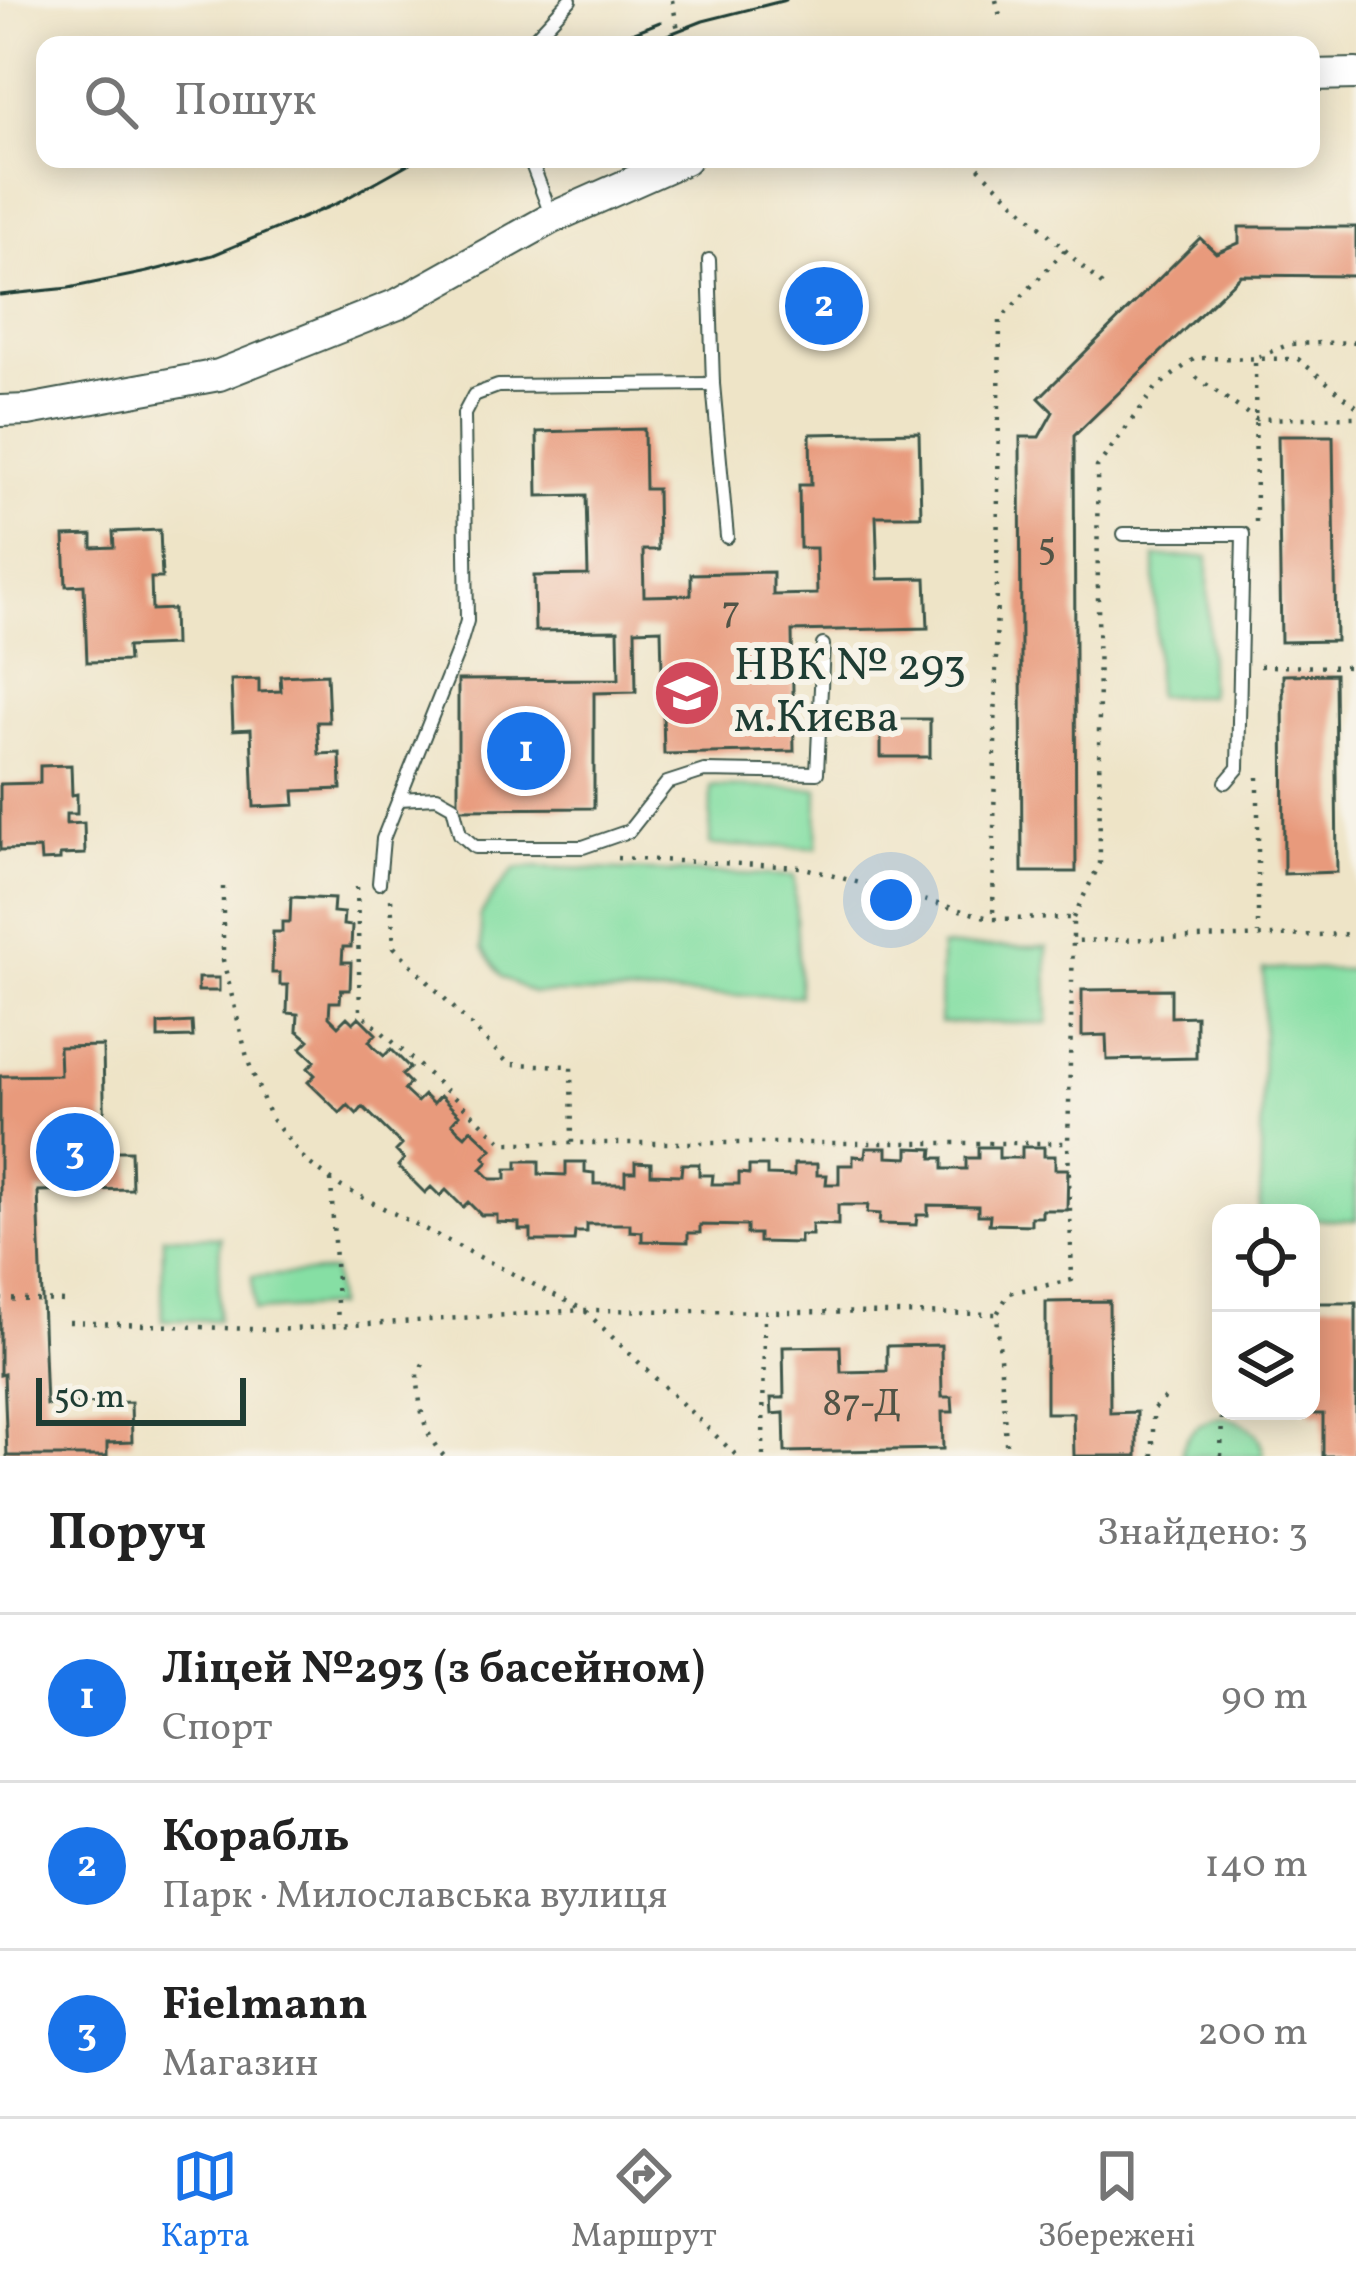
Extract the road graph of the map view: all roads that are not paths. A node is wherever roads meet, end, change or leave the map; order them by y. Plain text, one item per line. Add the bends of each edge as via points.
1 (569, 0) edge
2 (536, 36) edge
3 (1356, 74) edge
4 (1320, 75) edge
5 (533, 168) edge
6 (665, 168) edge
7 (552, 218) junction
8 (709, 260) dead end
9 (713, 384) junction
10 (0, 410) edge
11 (1124, 534) dead end
12 (728, 538) dead end
13 (823, 645) dead end
14 (1226, 782) dead end
15 (399, 799) junction
16 (379, 883) road end

1 - 2 lane
3 - 4 street
5 - 7 lane
6 - 7 street
7 - 10 street via 398,304 219,375
8 - 9 lane
9 - 12 lane
9 - 15 lane via 497,386 474,395 464,414 466,621
11 - 14 lane via 1243,534 1238,768
13 - 15 lane via 818,773 704,771 667,783 629,830 583,847 475,847 460,834 453,806 437,797
15 - 16 lane via 383,839

